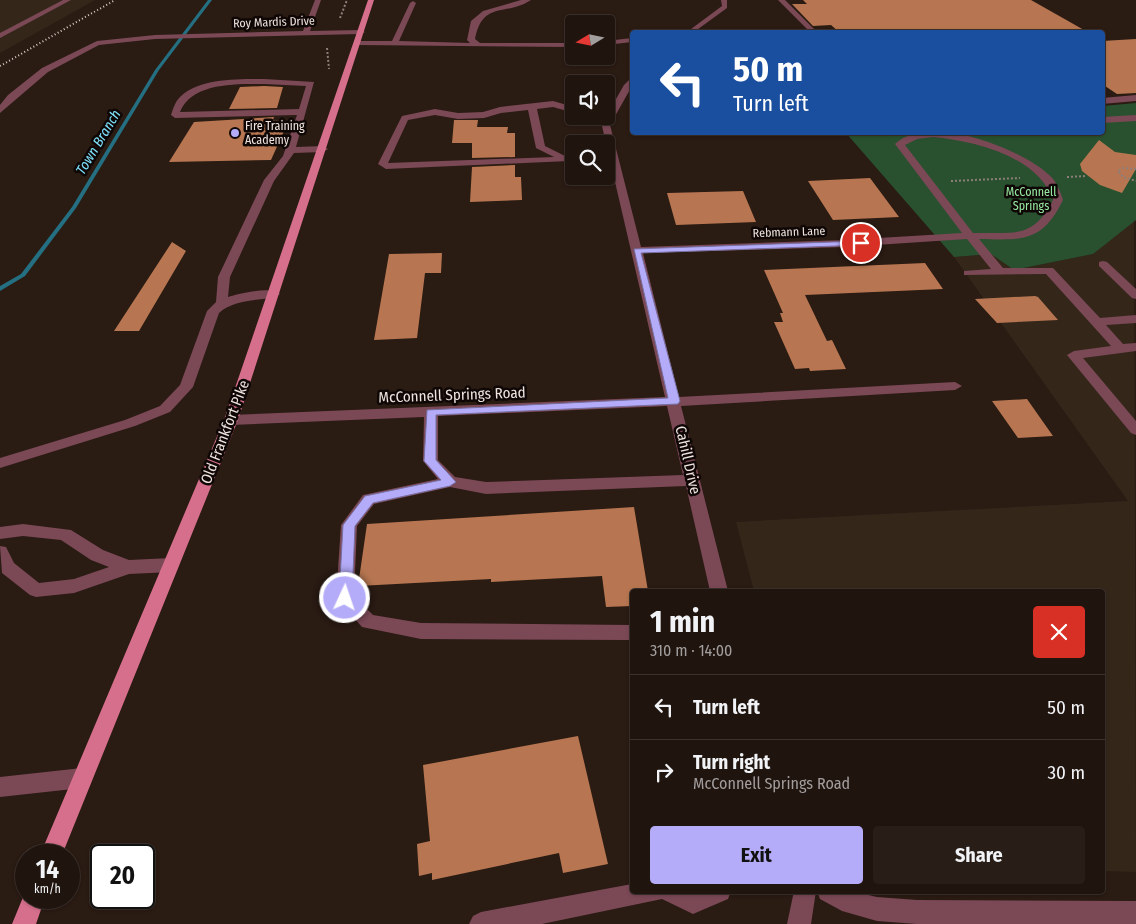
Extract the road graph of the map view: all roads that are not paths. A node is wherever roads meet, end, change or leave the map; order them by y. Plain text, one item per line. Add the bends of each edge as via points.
1 (68, 0) edge
2 (318, 0) edge
3 (371, 0) edge
4 (528, 0) edge
5 (724, 0) edge
6 (781, 0) edge
7 (413, 3) dead end
8 (693, 30) edge
9 (812, 30) edge
10 (306, 32) junction
11 (0, 36) edge
12 (359, 38) junction
13 (630, 40) edge
14 (615, 42) edge
15 (394, 44) junction
16 (478, 45) junction
17 (565, 45) edge
18 (630, 84) edge
19 (1136, 98) edge
20 (1105, 101) edge
21 (565, 107) edge
22 (532, 108) junction
23 (615, 109) edge
24 (0, 110) edge
25 (302, 112) junction
26 (1136, 118) edge
27 (1105, 120) edge
28 (606, 125) edge
29 (607, 135) edge
30 (961, 135) edge
31 (953, 137) junction
32 (323, 148) junction
33 (290, 150) junction
34 (565, 157) edge
35 (565, 159) edge
36 (615, 176) edge
37 (971, 236) junction
38 (637, 250) junction
39 (1103, 264) dead end
40 (1000, 272) junction
41 (968, 273) dead end
42 (274, 294) junction
43 (1136, 295) edge
44 (222, 302) junction
45 (1136, 320) edge
46 (1097, 322) junction
47 (1136, 347) edge
48 (1120, 348) junction
49 (955, 386) dead end
50 (674, 401) junction
51 (430, 412) junction
52 (231, 420) junction
53 (1136, 430) edge
54 (3, 460) edge
55 (693, 480) junction
56 (450, 482) junction
57 (0, 533) edge
58 (0, 552) edge
59 (171, 565) junction
60 (128, 567) junction
61 (719, 589) edge
62 (630, 633) edge
63 (82, 778) junction
64 (0, 787) edge
65 (56, 844) edge
66 (640, 894) edge
67 (676, 894) edge
68 (713, 894) edge
69 (804, 894) edge
70 (834, 894) edge
71 (30, 909) edge
72 (1136, 913) edge
73 (24, 924) edge
74 (481, 924) edge
75 (799, 924) edge

1 - 11 street
2 - 10 street
3 - 12 main road, Old Frankfort Pike
4 - 16 street via 485,12 475,21 472,40
5 - 8 street via 724,7
6 - 9 street
7 - 15 street
10 - 12 street, Roy Mardis Drive
10 - 24 street, Roy Mardis Drive via 111,41 82,49 45,70
12 - 15 street, Roy Mardis Drive
12 - 32 main road, Old Frankfort Pike
13 - 14 street
15 - 16 street, Roy Mardis Drive
16 - 17 street, Roy Mardis Drive
18 - 23 street
19 - 20 street
21 - 22 street via 553,104
22 - 34 street via 541,148
22 - 35 street via 500,110 484,115 458,116 434,112 405,118 383,164
25 - 25 street via 310,84 280,80 206,87 184,98 175,115
25 - 33 street
26 - 27 street
28 - 29 street, Cahill Drive
30 - 31 street
31 - 37 street via 927,135 909,138 900,144
31 - 37 street, Rebmann Lane via 997,149 1025,162 1046,177 1058,200 1050,218 1033,232
32 - 33 street
32 - 42 main road, Old Frankfort Pike
33 - 44 street via 269,180 224,278
36 - 38 street, Cahill Drive
37 - 38 street, Rebmann Lane via 917,241
37 - 40 street
38 - 50 street, Cahill Drive
39 - 43 street
40 - 41 street
40 - 46 street via 1049,270
42 - 44 street
42 - 52 main road, Old Frankfort Pike
44 - 54 street via 213,311 186,387 165,409 130,423
45 - 46 street
46 - 48 street
47 - 48 street
48 - 53 street via 1074,355
49 - 50 street, McConnell Springs Road
50 - 51 street, McConnell Springs Road
50 - 55 street, Cahill Drive
51 - 52 street, McConnell Springs Road
51 - 56 street via 430,461
52 - 59 main road, Old Frankfort Pike
55 - 56 street via 486,488
55 - 61 street, Cahill Drive
56 - 62 street via 369,500 349,525 345,598 368,622 421,631
57 - 60 street via 23,530 65,534 97,555
58 - 60 street via 8,568 36,590 74,586
59 - 60 street
59 - 63 main road, Old Frankfort Pike
63 - 64 street
63 - 65 main road, Old Frankfort Pike
66 - 74 street
67 - 68 street via 693,903
69 - 75 street
70 - 72 street via 850,903 897,910
71 - 73 main road

